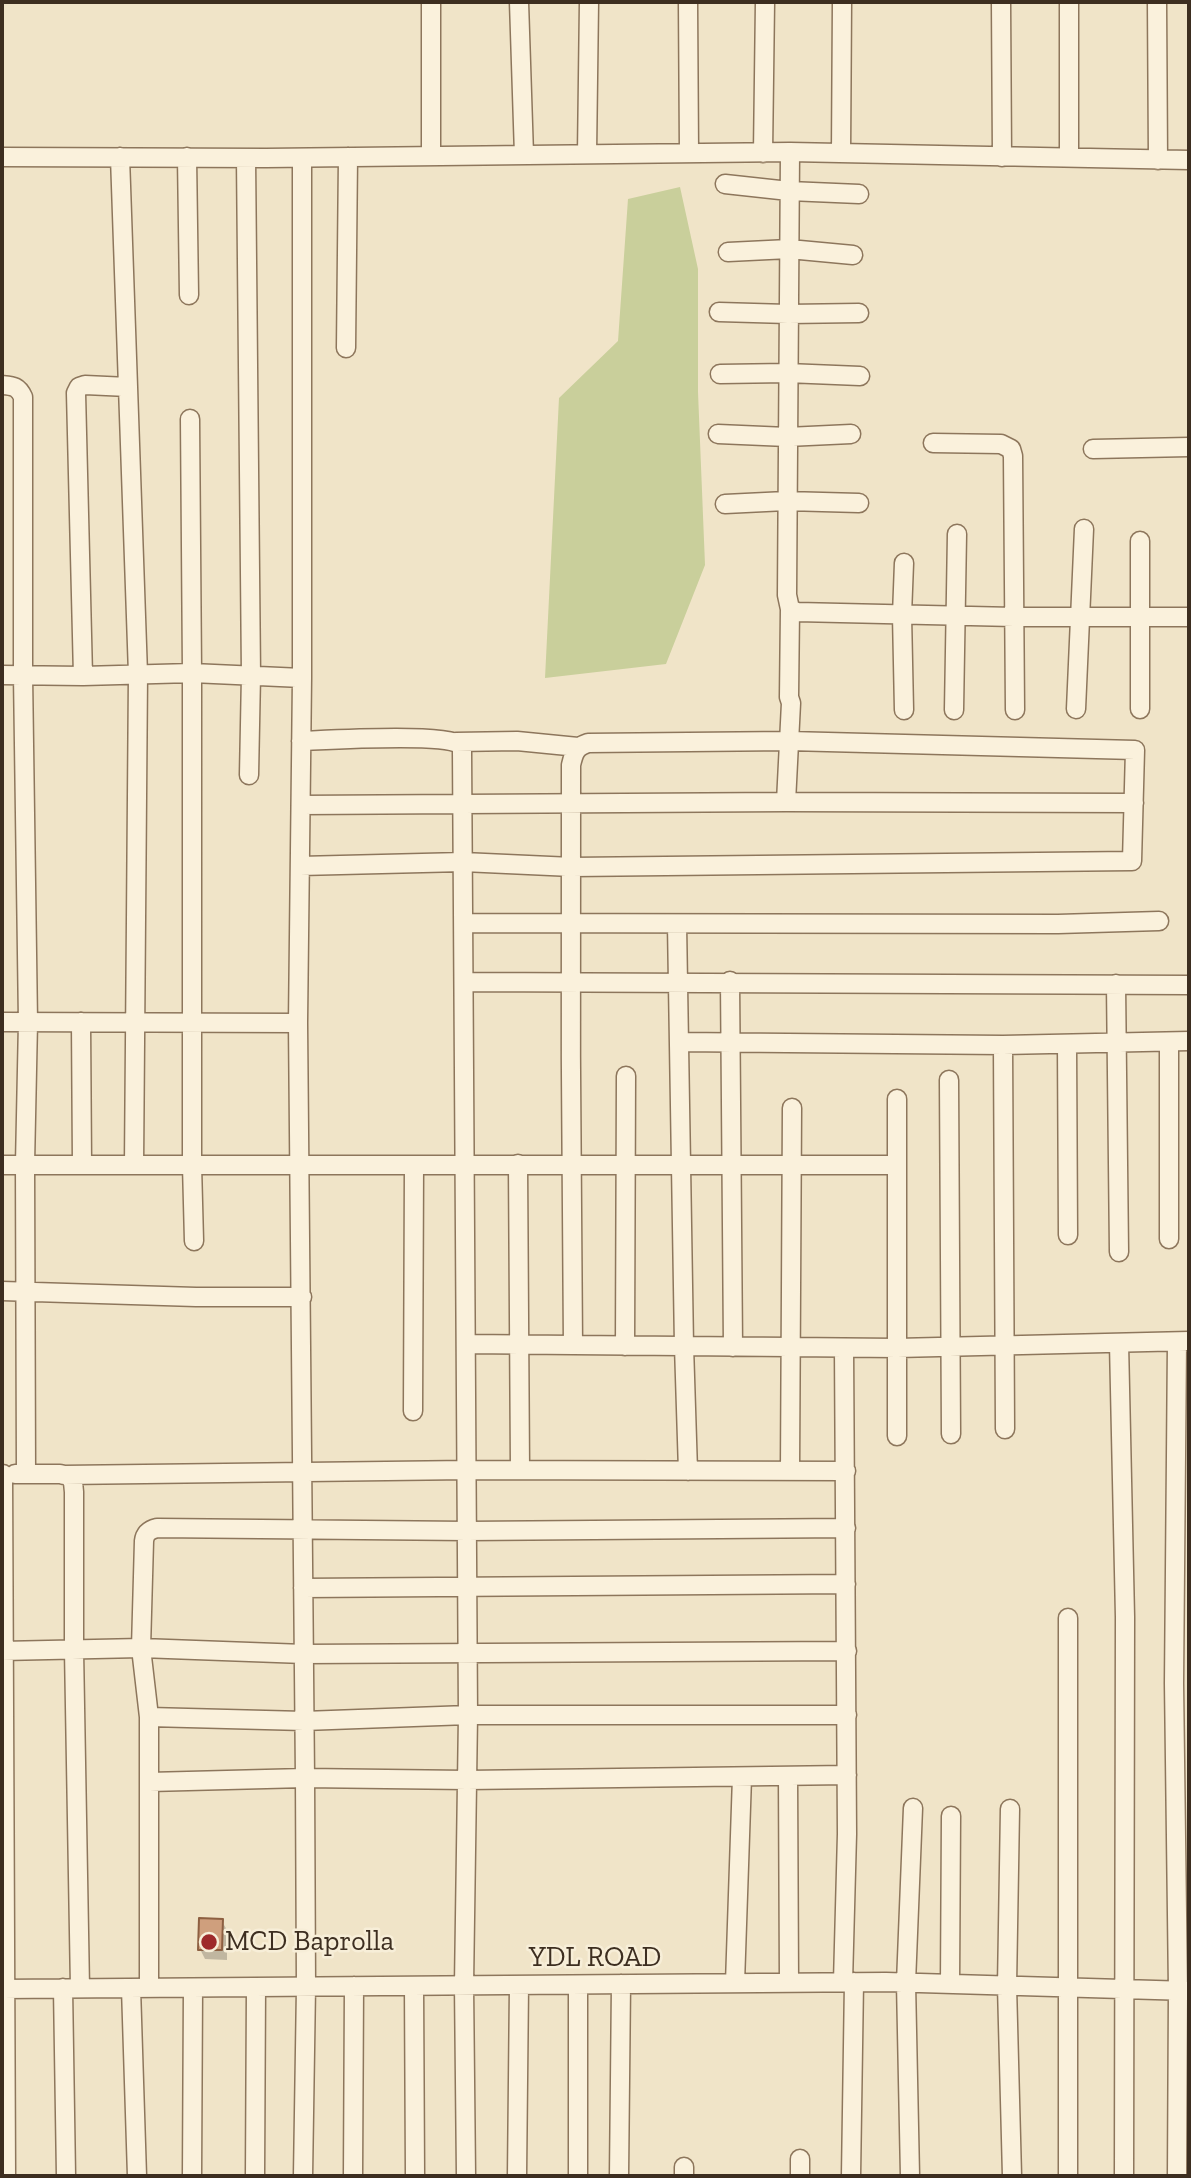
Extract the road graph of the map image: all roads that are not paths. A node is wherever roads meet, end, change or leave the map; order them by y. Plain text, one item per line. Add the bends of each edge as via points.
1 (431, 2) edge
2 (519, 2) edge
3 (589, 2) edge
4 (688, 2) edge
5 (765, 2) edge
6 (842, 2) edge
7 (1001, 2) edge
8 (1069, 2) edge
9 (1157, 2) edge
10 (790, 152) junction
11 (689, 153) junction
12 (763, 153) junction
13 (841, 153) junction
14 (524, 155) junction
15 (587, 155) junction
16 (431, 156) junction
17 (2, 157) edge
18 (120, 157) junction
19 (348, 157) junction
20 (1002, 157) junction
21 (187, 158) junction
22 (246, 158) junction
23 (302, 158) junction
24 (1069, 158) junction
25 (1158, 160) junction
26 (1189, 160) edge
27 (725, 184) dead end
28 (789, 191) junction
29 (859, 194) dead end
30 (789, 249) junction
31 (728, 252) dead end
32 (853, 256) dead end
33 (189, 295) dead end
34 (719, 312) dead end
35 (859, 313) dead end
36 (788, 314) junction
37 (346, 348) dead end
38 (787, 373) junction
39 (720, 374) dead end
40 (860, 376) dead end
41 (2, 385) edge
42 (128, 387) junction
43 (190, 419) dead end
44 (718, 434) dead end
45 (850, 434) dead end
46 (786, 437) junction
47 (933, 443) dead end
48 (1189, 447) edge
49 (1093, 449) dead end
50 (786, 501) junction
51 (859, 503) dead end
52 (725, 504) dead end
53 (1084, 529) dead end
54 (957, 534) dead end
55 (1140, 541) dead end
56 (904, 563) dead end
57 (790, 610) junction
58 (902, 615) junction
59 (956, 616) junction
60 (1080, 616) junction
61 (1139, 616) junction
62 (1014, 617) junction
63 (1189, 617) edge
64 (192, 673) junction
65 (138, 674) junction
66 (2, 675) edge
67 (23, 675) junction
68 (251, 675) junction
69 (83, 676) junction
70 (302, 678) junction
71 (1076, 709) dead end
72 (1140, 709) dead end
73 (904, 710) dead end
74 (954, 710) dead end
75 (1015, 710) dead end
76 (301, 741) junction
77 (789, 741) junction
78 (456, 742) junction
79 (578, 747) junction
80 (249, 775) dead end
81 (786, 802) junction
82 (1134, 803) junction
83 (463, 804) junction
84 (571, 804) junction
85 (301, 805) junction
86 (463, 862) junction
87 (300, 866) junction
88 (572, 867) junction
89 (1159, 921) dead end
90 (464, 923) junction
91 (571, 924) junction
92 (677, 924) junction
93 (679, 981) junction
94 (730, 981) junction
95 (464, 982) junction
96 (571, 982) junction
97 (1116, 984) junction
98 (1189, 985) edge
99 (2, 1022) edge
100 (28, 1022) junction
101 (81, 1022) junction
102 (135, 1023) junction
103 (193, 1023) junction
104 (298, 1023) junction
105 (1189, 1041) edge
106 (679, 1042) junction
107 (731, 1042) junction
108 (1169, 1042) junction
109 (1117, 1043) junction
110 (1067, 1044) junction
111 (1003, 1045) junction
112 (626, 1076) dead end
113 (949, 1080) dead end
114 (897, 1098) dead end
115 (792, 1108) dead end
116 (25, 1164) junction
117 (82, 1164) junction
118 (465, 1164) junction
119 (518, 1164) junction
120 (571, 1164) junction
121 (2, 1165) edge
122 (134, 1165) junction
123 (192, 1165) junction
124 (414, 1165) junction
125 (626, 1165) junction
126 (681, 1165) junction
127 (731, 1165) junction
128 (790, 1165) junction
129 (896, 1165) junction
130 (299, 1166) junction
131 (1068, 1236) dead end
132 (1170, 1239) dead end
133 (194, 1241) dead end
134 (1119, 1252) dead end
135 (2, 1291) edge
136 (26, 1291) junction
137 (302, 1297) junction
138 (1183, 1341) edge
139 (1119, 1343) junction
140 (466, 1344) junction
141 (518, 1345) junction
142 (573, 1345) junction
143 (625, 1346) junction
144 (684, 1346) junction
145 (1005, 1346) junction
146 (733, 1347) junction
147 (791, 1347) junction
148 (844, 1348) junction
149 (897, 1348) junction
150 (950, 1348) junction
151 (413, 1411) dead end
152 (1005, 1429) dead end
153 (951, 1434) dead end
154 (897, 1436) dead end
155 (467, 1470) junction
156 (520, 1470) junction
157 (790, 1470) junction
158 (303, 1471) junction
159 (688, 1471) junction
160 (846, 1471) junction
161 (2, 1474) edge
162 (26, 1474) junction
163 (64, 1475) junction
164 (846, 1528) junction
165 (303, 1529) junction
166 (467, 1531) junction
167 (846, 1584) junction
168 (467, 1587) junction
169 (303, 1588) junction
170 (1068, 1618) dead end
171 (141, 1648) junction
172 (74, 1650) junction
173 (3, 1651) edge
174 (846, 1651) junction
175 (468, 1652) junction
176 (304, 1654) junction
177 (468, 1715) junction
178 (847, 1715) junction
179 (149, 1717) junction
180 (304, 1721) junction
181 (847, 1775) junction
182 (788, 1776) junction
183 (742, 1777) junction
184 (305, 1778) junction
185 (467, 1780) junction
186 (149, 1782) junction
187 (913, 1808) dead end
188 (1010, 1810) dead end
189 (951, 1816) dead end
190 (848, 1982) junction
191 (735, 1983) junction
192 (789, 1983) junction
193 (906, 1983) junction
194 (578, 1984) junction
195 (621, 1984) junction
196 (950, 1984) junction
197 (519, 1985) junction
198 (354, 1986) junction
199 (414, 1986) junction
200 (464, 1986) junction
201 (1007, 1986) junction
202 (193, 1987) junction
203 (256, 1987) junction
204 (306, 1987) junction
205 (1067, 1987) junction
206 (131, 1988) junction
207 (149, 1988) junction
208 (3, 1989) edge
209 (71, 1989) junction
210 (1124, 1989) junction
211 (1184, 1991) edge
212 (6, 2176) edge
213 (66, 2176) edge
214 (137, 2176) edge
215 (192, 2176) edge
216 (255, 2176) edge
217 (303, 2176) edge
218 (353, 2176) edge
219 (415, 2176) edge
220 (466, 2176) edge
221 (517, 2176) edge
222 (578, 2176) edge
223 (619, 2176) edge
224 (851, 2176) edge
225 (910, 2176) edge
226 (1012, 2176) edge
227 (1068, 2176) edge
228 (1124, 2176) edge
229 (1177, 2176) edge

1 - 16 street
2 - 14 street
3 - 15 street
4 - 11 street
5 - 12 street
6 - 13 street
7 - 20 street
8 - 24 street
9 - 25 street
10 - 12 street
10 - 13 street
10 - 28 street
11 - 12 street
11 - 15 street
13 - 20 street
14 - 15 street
14 - 16 street
16 - 19 street
17 - 18 street
18 - 21 street
18 - 42 street
19 - 23 street
19 - 37 street
20 - 24 street
21 - 22 street
21 - 33 street
22 - 23 street
22 - 68 street
23 - 70 street
24 - 25 street
25 - 26 street
27 - 28 street
28 - 29 street
28 - 30 street
30 - 31 street
30 - 32 street
30 - 36 street
34 - 36 street
35 - 36 street
36 - 38 street
38 - 39 street
38 - 40 street
38 - 46 street
41 - 67 street via 15,386 23,397
42 - 65 street
42 - 69 street via 85,385 76,393
43 - 64 street
44 - 46 street
45 - 46 street
46 - 50 street
47 - 62 street via 1001,444 1011,449
48 - 49 street
50 - 51 street
50 - 52 street
50 - 57 street
53 - 60 street
54 - 59 street
55 - 61 street
56 - 58 street
57 - 58 street
57 - 77 street
58 - 59 street
58 - 73 street
59 - 62 street
59 - 74 street
60 - 61 street
60 - 62 street
60 - 71 street
61 - 63 street
61 - 72 street
62 - 75 street
64 - 65 street
64 - 68 street
64 - 103 street
65 - 69 street
65 - 102 street
66 - 67 street
67 - 69 street
67 - 100 street
68 - 70 street
68 - 80 street
70 - 76 street
76 - 78 street via 401,738
76 - 85 street
77 - 79 street via 588,743
77 - 81 street
77 - 82 street via 1135,750
78 - 79 street via 548,742
78 - 83 street via 462,750
79 - 84 street via 571,765
81 - 82 street
81 - 84 street
82 - 88 street via 1132,861
83 - 84 street
83 - 85 street
83 - 86 street
84 - 88 street
85 - 87 street
86 - 87 street
86 - 88 street
86 - 90 street
87 - 104 street
88 - 91 street
89 - 92 street
90 - 91 street
90 - 95 street
91 - 92 street
91 - 96 street
92 - 93 street
93 - 94 street
93 - 96 street
93 - 106 street
94 - 97 street
94 - 107 street
95 - 96 street
95 - 118 street
96 - 120 street
97 - 98 street
97 - 109 street
99 - 100 street
100 - 101 street
100 - 116 street
101 - 102 street
101 - 117 street
102 - 103 street
102 - 122 street
103 - 104 street
103 - 123 street
104 - 130 street
105 - 108 street
106 - 107 street
106 - 126 street
107 - 111 street
107 - 127 street
108 - 109 street
108 - 132 street
109 - 110 street
109 - 134 street
110 - 111 street
110 - 131 street
111 - 145 street
112 - 125 street
113 - 150 street
114 - 129 street
115 - 128 street
116 - 117 street
116 - 121 street
116 - 136 street
117 - 122 street
118 - 119 street
118 - 124 street
118 - 140 street
119 - 120 street
119 - 141 street
120 - 125 street
120 - 142 street
122 - 123 street
123 - 130 street
123 - 133 street
124 - 130 street
124 - 151 street
125 - 126 street
125 - 143 street
126 - 127 street
126 - 144 street
127 - 128 street
127 - 146 street
128 - 129 street
128 - 147 street
129 - 149 street
130 - 137 street
135 - 136 street
136 - 137 street
136 - 162 street
137 - 158 street
138 - 139 street
138 - 211 street via 1174,1683
139 - 145 street
139 - 210 street via 1125,1616
140 - 141 street
140 - 155 street
141 - 142 street
141 - 156 street
142 - 143 street
143 - 144 street
144 - 146 street
144 - 159 street
145 - 150 street
145 - 152 street
146 - 147 street
147 - 148 street
147 - 157 street
148 - 149 street
148 - 160 street
149 - 150 street
149 - 154 street
150 - 153 street
155 - 156 street
155 - 158 street
155 - 166 street
156 - 159 street
157 - 159 street
157 - 160 street
158 - 163 street
158 - 165 street
160 - 164 street
161 - 162 street
161 - 173 street
162 - 163 street
163 - 172 street via 73,1482 74,1492
164 - 166 street
164 - 167 street
165 - 166 street
165 - 169 street
165 - 171 street via 149,1530 144,1541
166 - 168 street
167 - 168 street
167 - 174 street
168 - 169 street
168 - 175 street
169 - 176 street
170 - 205 street
171 - 172 street
171 - 176 street
171 - 179 street
172 - 173 street
172 - 209 street
173 - 208 street
174 - 175 street
174 - 178 street
175 - 176 street
175 - 177 street
176 - 180 street
177 - 178 street
177 - 180 street
177 - 185 street
178 - 181 street
179 - 180 street
179 - 186 street
180 - 184 street
181 - 182 street
181 - 190 street
182 - 183 street
182 - 192 street
183 - 185 street
183 - 191 street
184 - 185 street
184 - 186 street
184 - 204 street
185 - 200 street
186 - 207 street
187 - 193 street
188 - 201 street
189 - 196 street
190 - 192 street, YDL ROAD
190 - 193 street, YDL ROAD
190 - 224 street
191 - 192 street, YDL ROAD
191 - 195 street, YDL ROAD
193 - 196 street, YDL ROAD
193 - 225 street
194 - 195 street, YDL ROAD
194 - 197 street, YDL ROAD
194 - 222 street
195 - 223 street
196 - 201 street, YDL ROAD
197 - 200 street, YDL ROAD
197 - 221 street
198 - 199 street, YDL ROAD
198 - 204 street, YDL ROAD
198 - 218 street
199 - 200 street, YDL ROAD
199 - 219 street
200 - 220 street
201 - 205 street, YDL ROAD
201 - 226 street
202 - 203 street, YDL ROAD
202 - 207 street, YDL ROAD
202 - 215 street
203 - 204 street, YDL ROAD
203 - 216 street
204 - 217 street
205 - 210 street, YDL ROAD
205 - 227 street
206 - 207 street, YDL ROAD
206 - 209 street, YDL ROAD
206 - 214 street
208 - 209 street, YDL ROAD
208 - 212 street
209 - 213 street
210 - 211 street, YDL ROAD
210 - 228 street
211 - 229 street

